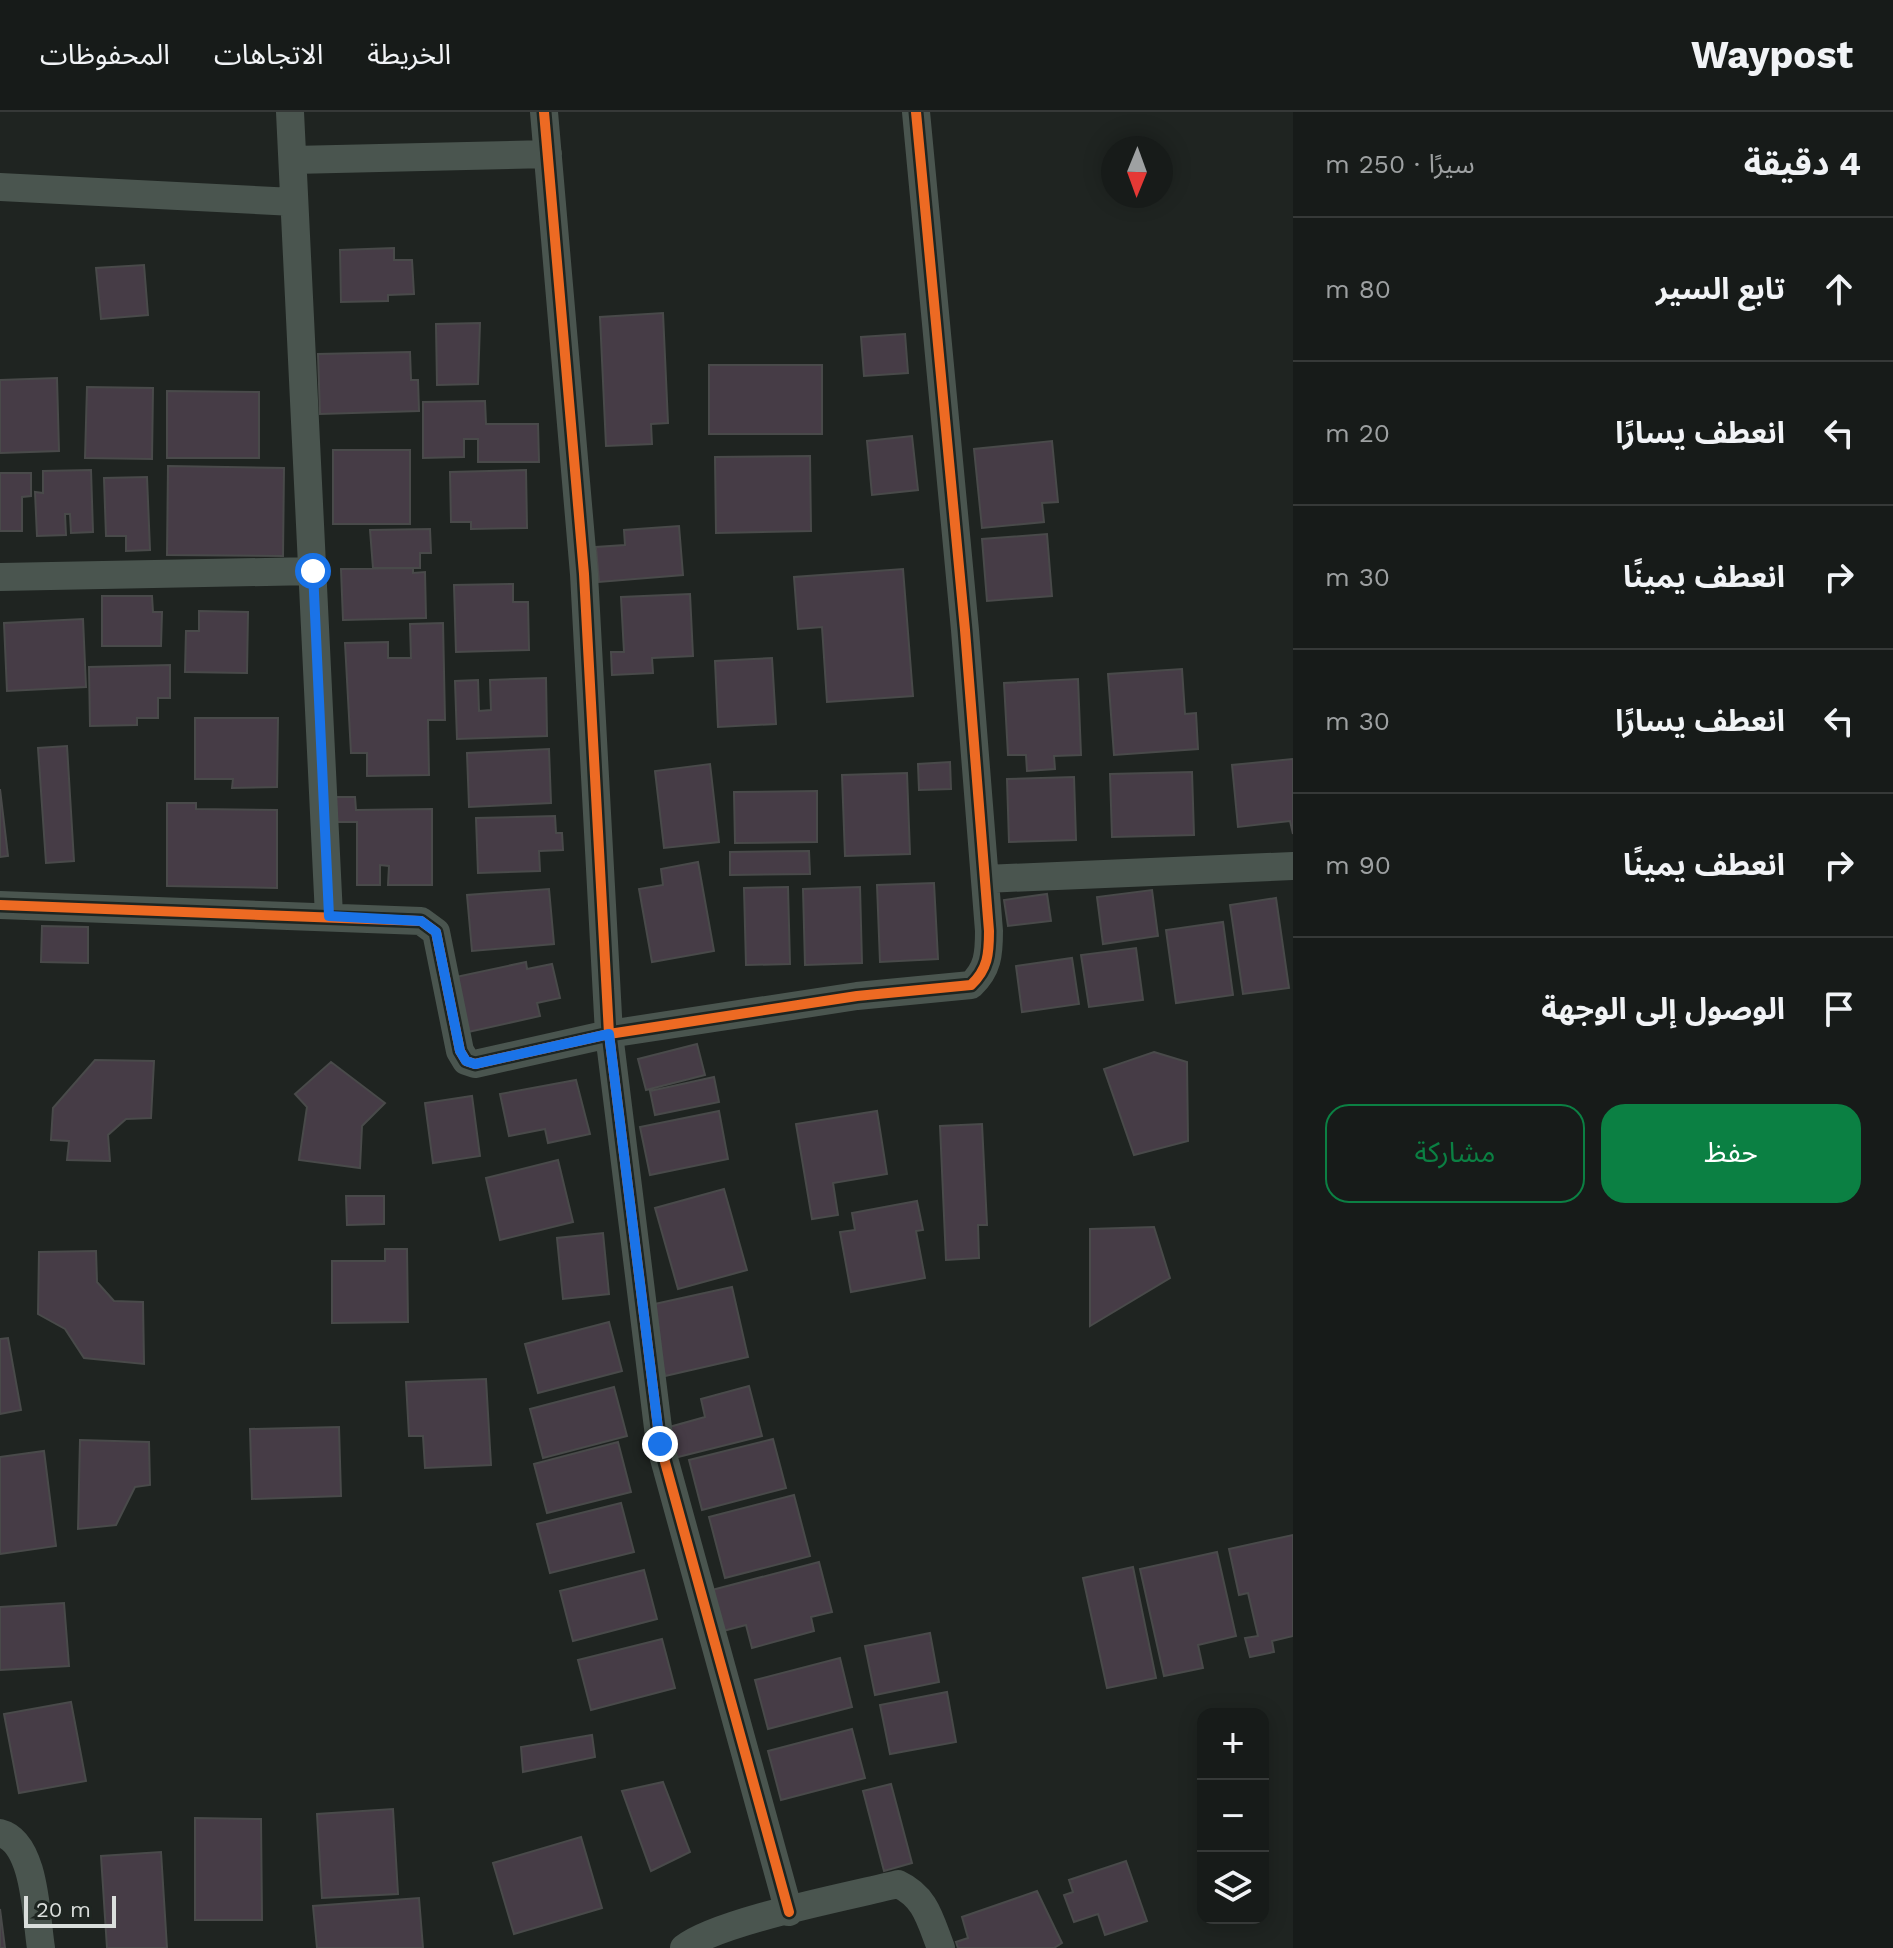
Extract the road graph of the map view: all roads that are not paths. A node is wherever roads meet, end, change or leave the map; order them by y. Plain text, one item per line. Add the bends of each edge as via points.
1 (290, 112) edge
2 (544, 112) edge
3 (916, 112) edge
4 (548, 154) junction
5 (293, 160) junction
6 (0, 187) edge
7 (294, 202) junction
8 (313, 571) junction
9 (0, 577) edge
10 (1293, 866) edge
11 (985, 879) junction
12 (0, 905) edge
13 (329, 916) junction
14 (609, 1034) junction
15 (0, 1833) edge
16 (789, 1912) junction
17 (41, 1948) edge
18 (684, 1948) edge
19 (941, 1948) edge

1 - 5 street
2 - 4 street
3 - 11 street
4 - 5 street
4 - 14 street via 584,574
5 - 7 street
6 - 7 street
7 - 8 street
8 - 9 street
8 - 13 street
10 - 11 street
11 - 14 street via 989,956 983,974 971,985 857,996
12 - 13 street
13 - 14 street via 421,921 436,932 466,1061 475,1064
14 - 16 street via 660,1444
15 - 17 street via 20,1846 29,1866
16 - 18 street
16 - 19 street via 898,1884 923,1902

